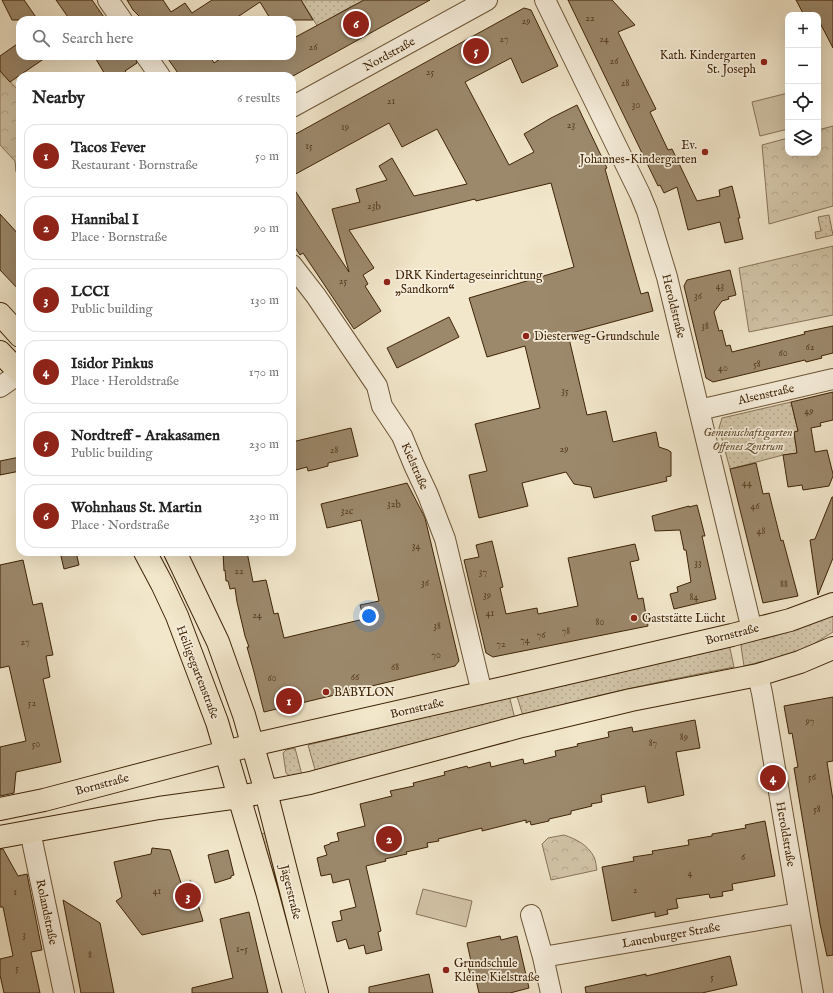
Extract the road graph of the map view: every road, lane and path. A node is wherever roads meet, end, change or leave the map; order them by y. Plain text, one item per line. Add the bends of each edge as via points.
1 (108, 0) edge
2 (487, 0) edge
3 (545, 0) edge
4 (119, 16) edge
5 (149, 60) edge
6 (157, 72) edge
7 (296, 105) edge
8 (296, 270) edge
9 (0, 314) edge
10 (16, 332) edge
11 (0, 352) edge
12 (16, 369) edge
13 (16, 376) edge
14 (833, 379) edge
15 (0, 387) edge
16 (699, 410) junction
17 (147, 556) edge
18 (177, 556) edge
19 (833, 604) edge
20 (752, 630) junction
21 (833, 648) edge
22 (758, 675) junction
23 (482, 693) junction
24 (252, 745) junction
25 (226, 752) junction
26 (266, 792) junction
27 (239, 797) junction
28 (0, 809) edge
29 (30, 831) junction
30 (0, 837) edge
31 (799, 913) junction
32 (531, 915) dead end
33 (542, 957) junction
34 (64, 993) edge
35 (294, 993) edge
36 (317, 993) edge
37 (551, 993) edge
38 (813, 993) edge

1 - 4 street
2 - 7 street, Nordstraße
3 - 16 street, Heroldstraße via 647,210 667,277
5 - 6 street
8 - 23 street, Kielstraße via 376,386 382,406 402,436 428,494 445,539
9 - 10 main road
11 - 12 main road
13 - 15 street
14 - 16 street, Alsenstraße
16 - 20 street, Heroldstraße
17 - 25 main road, Heiligegartenstraße via 177,616
18 - 24 main road via 218,642
19 - 20 main road, Bornstraße via 790,620
20 - 23 main road, Bornstraße
21 - 22 main road
22 - 26 main road via 631,700 530,724 310,783
22 - 31 street, Heroldstraße
23 - 24 main road, Bornstraße
24 - 25 main road, Bornstraße
24 - 26 main road
25 - 27 main road, Heiligegartenstraße
25 - 28 main road, Bornstraße via 44,800
26 - 27 main road
26 - 36 main road, Jägerstraße
27 - 29 main road
27 - 35 main road, Jägerstraße via 268,892
29 - 30 main road
29 - 34 street, Rolandstraße
31 - 33 street, Lauenburger Straße
31 - 38 street, Heroldstraße
32 - 33 street
33 - 37 street

